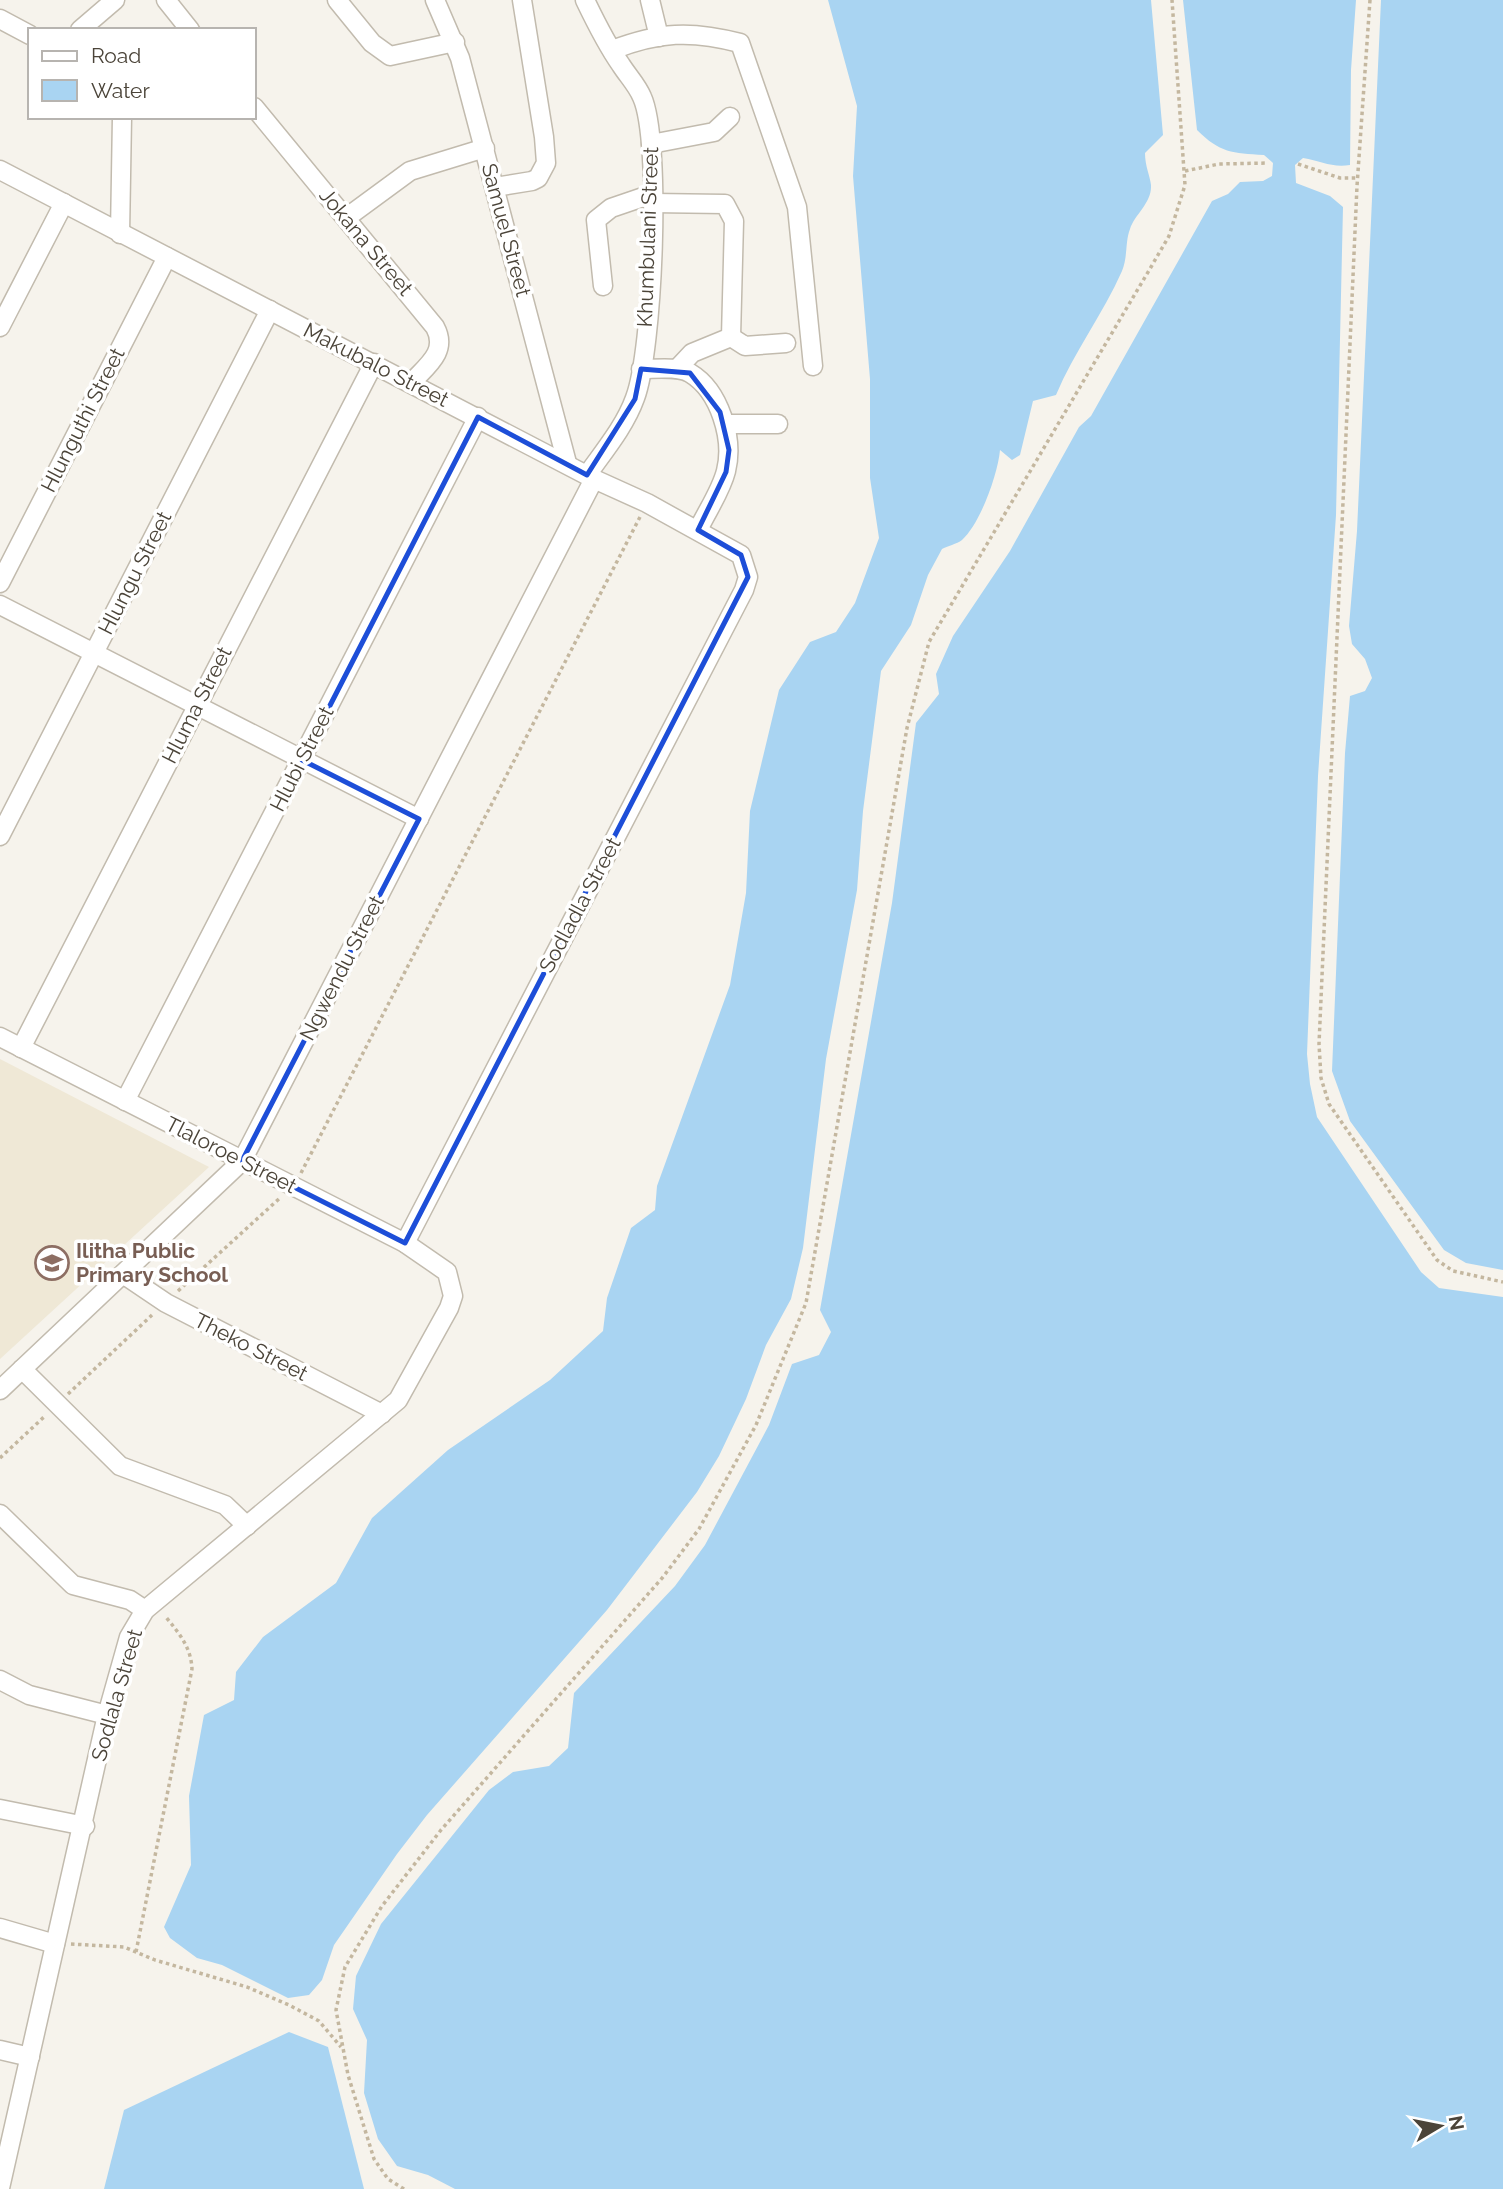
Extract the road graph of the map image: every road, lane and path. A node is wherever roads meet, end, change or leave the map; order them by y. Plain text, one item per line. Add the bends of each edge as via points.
1 (115, 0) edge
2 (166, 0) edge
3 (337, 0) edge
4 (435, 0) edge
5 (522, 0) edge
6 (585, 0) edge
7 (650, 0) edge
8 (1172, 0) edge
9 (1370, 0) edge
10 (0, 19) edge
11 (83, 28) edge
12 (188, 28) edge
13 (28, 34) edge
14 (659, 37) junction
15 (455, 42) junction
16 (612, 50) junction
17 (256, 109) edge
18 (730, 117) dead end
19 (122, 119) edge
20 (652, 144) junction
21 (485, 148) junction
22 (1268, 163) dead end
23 (1298, 164) dead end
24 (0, 170) edge
25 (1185, 171) junction
26 (1357, 178) junction
27 (495, 187) junction
28 (652, 199) junction
29 (64, 203) junction
30 (346, 218) junction
31 (120, 234) junction
32 (167, 257) junction
33 (603, 286) dead end
34 (270, 310) junction
35 (0, 327) edge
36 (731, 337) junction
37 (786, 343) dead end
38 (374, 363) junction
39 (813, 366) dead end
40 (641, 369) junction
41 (677, 369) junction
42 (412, 382) junction
43 (478, 417) junction
44 (725, 424) junction
45 (778, 424) dead end
46 (567, 463) junction
47 (591, 477) junction
48 (647, 503) junction
49 (698, 530) junction
50 (747, 566) joint
51 (0, 583) edge
52 (0, 605) edge
53 (94, 653) junction
54 (197, 705) junction
55 (302, 760) junction
56 (419, 819) junction
57 (0, 836) edge
58 (0, 1037) edge
59 (21, 1048) junction
60 (125, 1101) junction
61 (242, 1161) junction
62 (292, 1187) junction
63 (404, 1243) junction
64 (123, 1274) junction
65 (1503, 1282) edge
66 (452, 1284) joint
67 (166, 1303) junction
68 (22, 1369) junction
69 (0, 1390) edge
70 (57, 1405) junction
71 (383, 1414) junction
72 (0, 1458) edge
73 (0, 1514) edge
74 (247, 1525) junction
75 (145, 1611) junction
76 (0, 1680) edge
77 (107, 1715) junction
78 (0, 1809) edge
79 (85, 1826) junction
80 (0, 1928) edge
81 (55, 1944) junction
82 (136, 1952) junction
83 (343, 2049) junction
84 (0, 2050) edge
85 (30, 2057) junction
86 (2, 2169) edge
87 (0, 2188) edge
88 (404, 2189) edge

1 - 11 street
2 - 12 street
3 - 15 street via 372,43 390,56
4 - 15 street, Samuel Street
5 - 27 street via 546,163 532,181
6 - 16 street, Khumbulani Street
7 - 14 street
8 - 25 path
9 - 26 path
10 - 13 street
14 - 16 street
14 - 39 street via 690,33 740,44 797,206
15 - 21 street, Samuel Street
16 - 20 street, Khumbulani Street via 642,97
17 - 30 street, Jokana Street
18 - 20 street via 714,132
19 - 31 street
20 - 28 street, Khumbulani Street
21 - 27 street, Samuel Street
21 - 30 street via 410,171
22 - 25 path via 1219,164
23 - 26 path via 1340,178
24 - 29 street, Makubalo Street
25 - 83 path via 1182,199 1169,236 929,642 907,728 806,1303 756,1425 699,1529 663,1577 441,1830 360,1939 339,1987 336,2010
26 - 65 path via 1321,1077 1339,1122 1437,1260 1453,1271
27 - 46 street, Samuel Street
28 - 33 street via 611,208 596,220
28 - 36 street via 725,204 734,221
28 - 40 street, Khumbulani Street via 650,295
29 - 31 street, Makubalo Street
29 - 35 street
30 - 42 street, Jokana Street via 440,336 434,358
31 - 32 street, Makubalo Street
32 - 34 street, Makubalo Street
32 - 51 street, Hlunguthi Street
34 - 38 street, Makubalo Street
34 - 53 street, Hlungu Street
36 - 37 street via 745,346
36 - 41 street via 692,354
38 - 42 street, Makubalo Street
38 - 54 street, Hluma Street
40 - 41 street
40 - 47 street, Khumbulani Street via 635,399
41 - 44 street via 702,384
42 - 43 street, Makubalo Street
43 - 46 street, Makubalo Street
43 - 55 street, Hlubi Street
44 - 45 street
44 - 49 street via 726,472
46 - 47 street, Makubalo Street
47 - 48 street, Makubalo Street
47 - 56 street, Ngwendu Street
48 - 49 street, Makubalo Street
48 - 62 path
49 - 50 street, Makubalo Street via 741,555
50 - 63 street, Sodladla Street via 744,590
52 - 53 street
53 - 54 street
53 - 57 street, Hlungu Street
54 - 55 street
54 - 59 street, Hluma Street
55 - 56 street
55 - 60 street, Hlubi Street
56 - 61 street, Ngwendu Street
58 - 59 street, Tlaloroe Street
59 - 60 street, Tlaloroe Street
60 - 61 street, Tlaloroe Street
61 - 62 street, Tlaloroe Street
61 - 64 street, Ngwendu Street
62 - 63 street, Tlaloroe Street
62 - 67 path
63 - 66 street, Tlaloroe Street via 439,1264
64 - 67 street, Theko Street
64 - 68 street, Ngwendu Street
66 - 71 street, Sodlala Street via 453,1296 444,1319 406,1388
67 - 70 path
67 - 71 street, Theko Street
68 - 69 street, Ngwendu Street
68 - 70 street
70 - 72 path
70 - 74 street via 120,1466 225,1505
71 - 74 street, Sodlala Street
73 - 75 street via 73,1585 130,1601
74 - 75 street, Sodlala Street
75 - 77 street, Sodlala Street via 129,1637
75 - 82 path via 162,1611 184,1640 192,1669
76 - 77 street via 29,1695
77 - 79 street, Sodlala Street
78 - 79 street
79 - 81 street, Sodlala Street
80 - 81 street
81 - 82 path via 124,1947
81 - 85 street, Sodlala Street
82 - 83 path via 289,2005 318,2021
83 - 88 path via 374,2159 388,2179
84 - 85 street
85 - 86 street, Sodlala Street
86 - 87 street, Sodlala Street

